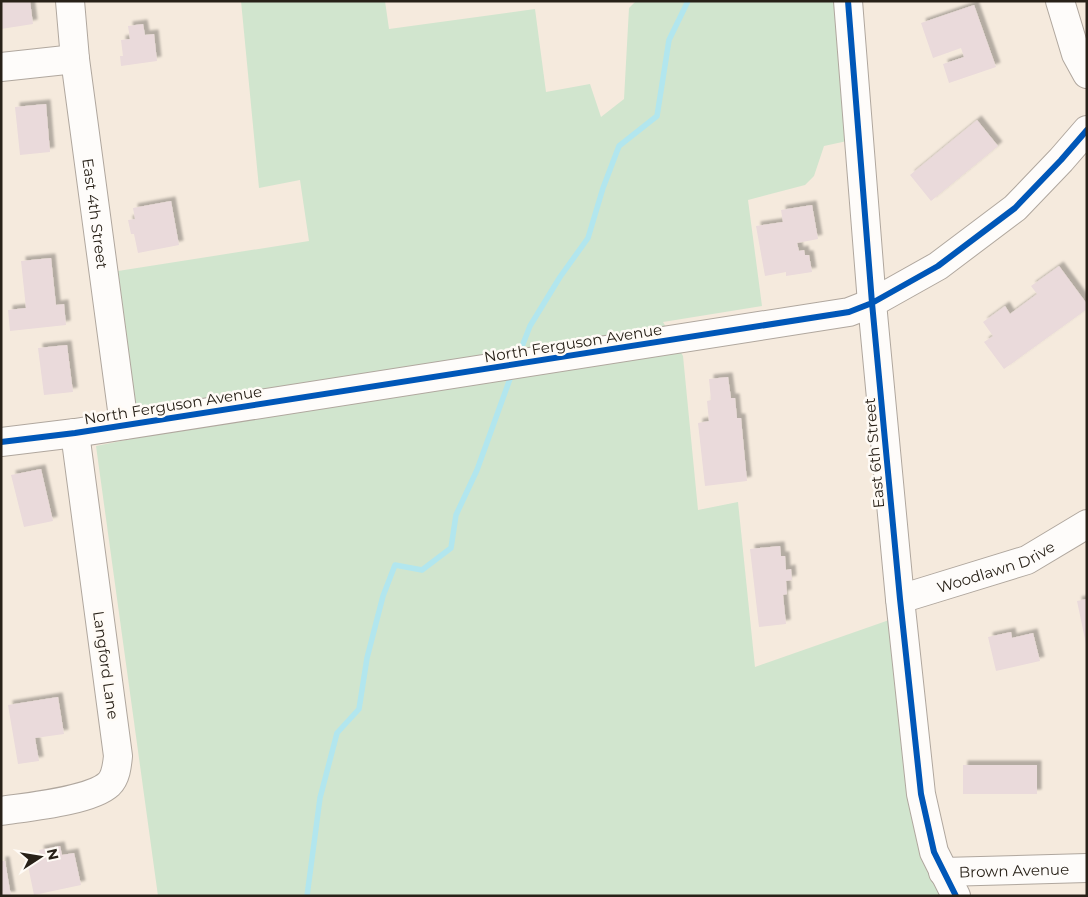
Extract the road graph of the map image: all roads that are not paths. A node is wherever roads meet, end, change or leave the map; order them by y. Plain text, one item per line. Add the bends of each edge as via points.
1 (70, 1) edge
2 (848, 1) edge
3 (1060, 1) edge
4 (75, 59) junction
5 (1, 67) edge
6 (1087, 74) edge
7 (1087, 130) edge
8 (872, 303) junction
9 (124, 425) junction
10 (75, 433) junction
11 (1, 442) edge
12 (1087, 524) edge
13 (900, 599) junction
14 (1, 812) edge
15 (1087, 868) edge
16 (942, 872) junction
17 (956, 896) edge

1 - 4 street, East 4th Street
2 - 8 street, East 6th Street
3 - 6 street via 1076,54
4 - 5 street
4 - 9 street, East 4th Street
7 - 8 street, North Ferguson Avenue via 1015,208 938,266
8 - 9 street, North Ferguson Avenue via 848,312 751,329
8 - 13 street, East 6th Street
9 - 10 street, North Ferguson Avenue
10 - 11 street, North Ferguson Avenue
10 - 14 street, Langford Lane via 118,756 117,770 110,783 99,792
12 - 13 street, Woodlawn Drive via 1027,560
13 - 16 street, East 6th Street via 920,794
15 - 16 street, Brown Avenue
16 - 17 street, East 6th Street

